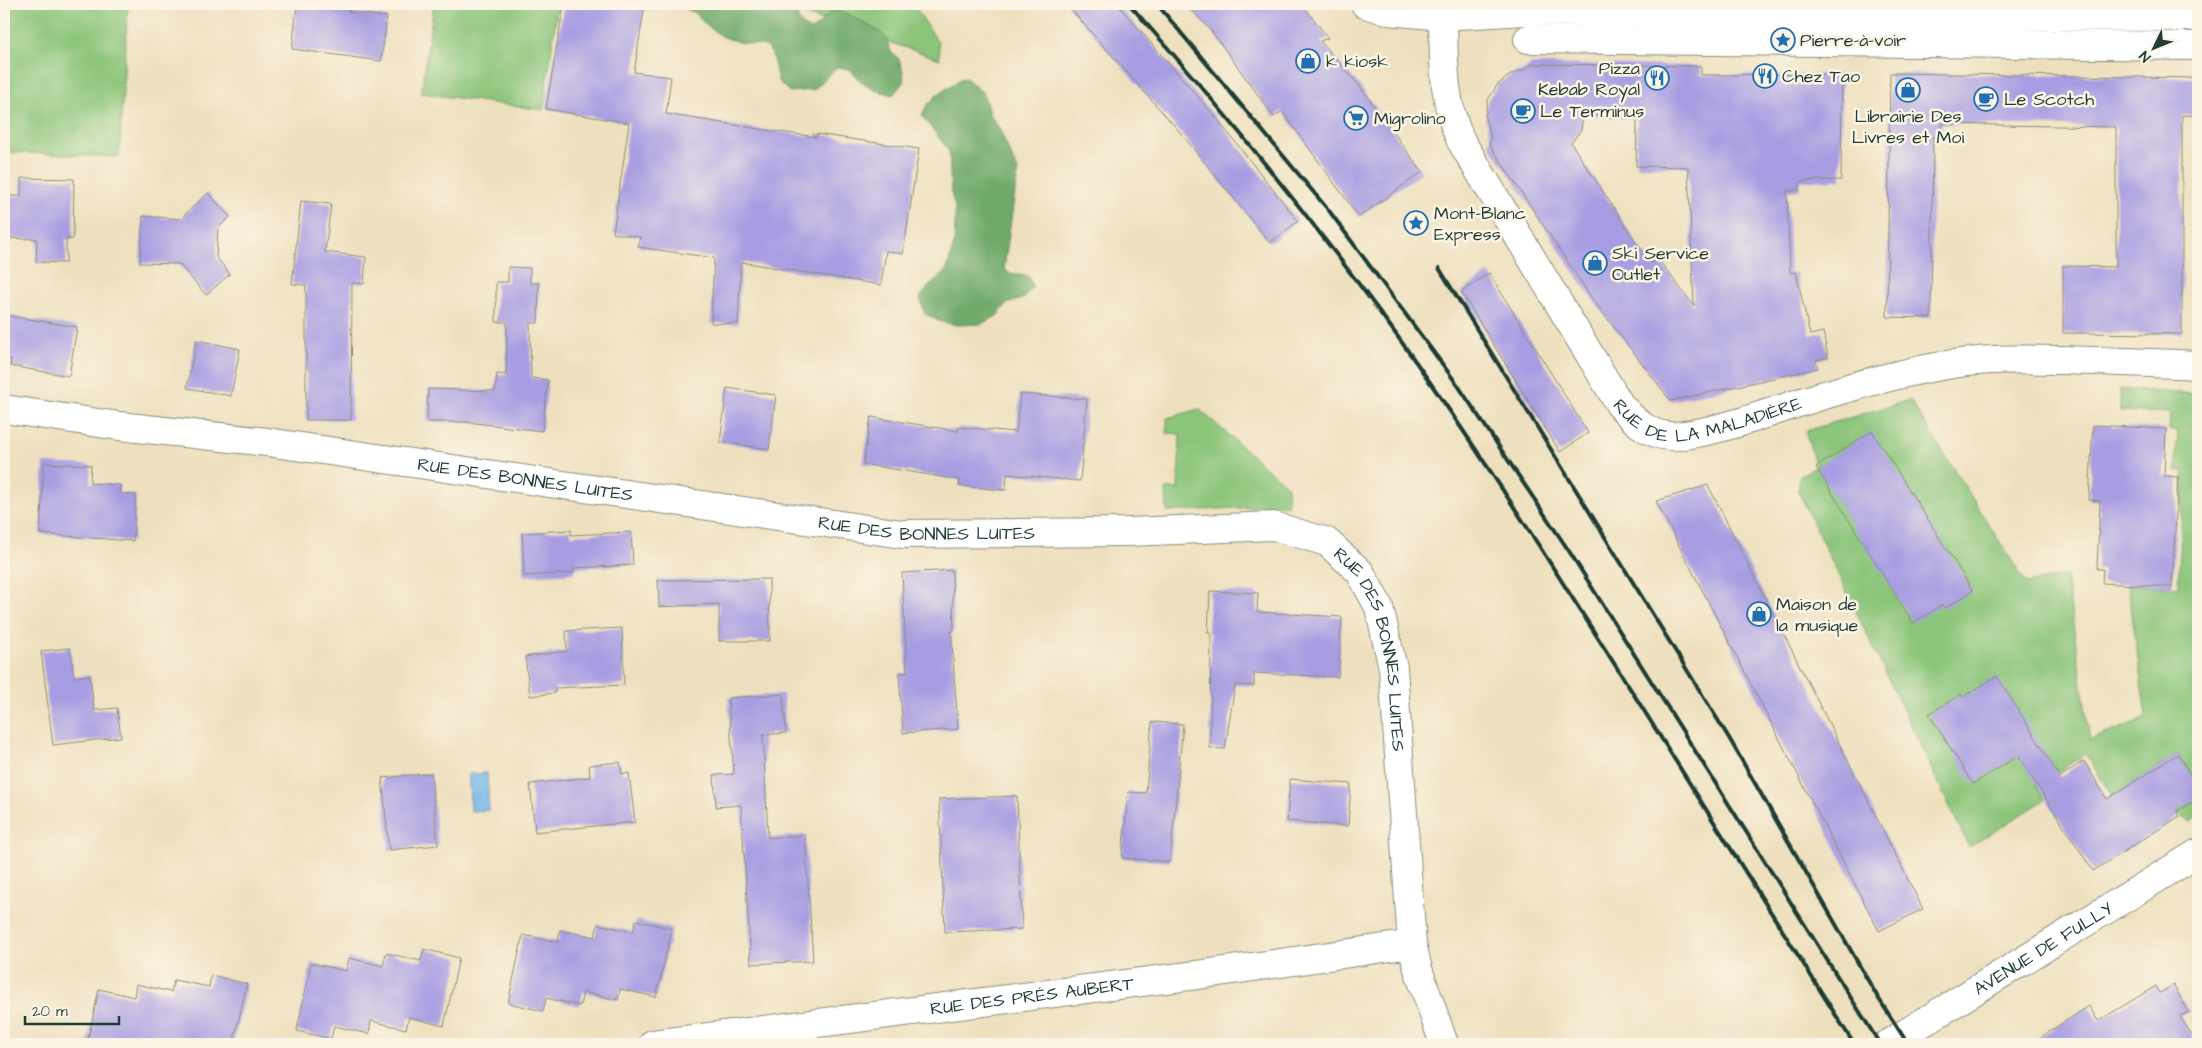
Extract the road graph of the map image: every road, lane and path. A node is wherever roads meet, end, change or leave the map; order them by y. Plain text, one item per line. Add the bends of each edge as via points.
1 (1365, 4) edge
2 (1857, 10) edge
3 (1443, 16) junction
4 (2198, 17) edge
5 (1528, 39) dead end
6 (2198, 46) edge
7 (2198, 365) edge
8 (4, 409) edge
9 (2198, 853) edge
10 (1412, 944) junction
11 (653, 1044) edge
12 (1444, 1044) edge
13 (1888, 1044) edge

1 - 3 street via 1388,11
2 - 3 street via 1525,11
2 - 4 street
3 - 7 street, RUE DE LA MALADIÈRE via 1447,104 1461,141 1620,405 1646,430 1676,436 1707,430 1881,380 1989,359
5 - 6 street
8 - 10 street, RUE DES BONNES LUITES via 119,426 267,442 902,534 1130,532 1274,526 1326,542 1360,572 1379,607 1393,668
9 - 13 street, AVENUE DE FULLY
10 - 11 street, RUE DES PRÉS AUBERT via 1197,976
10 - 12 street, RUE DES BONNES LUITES

